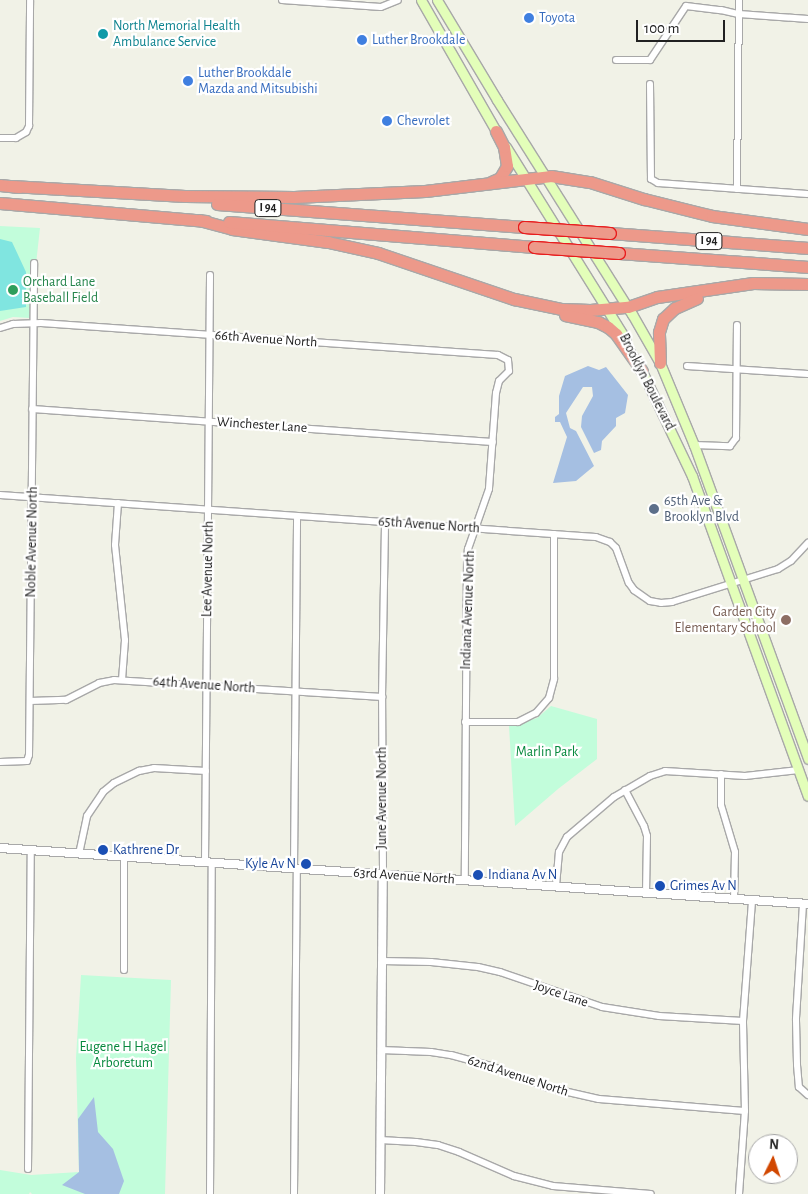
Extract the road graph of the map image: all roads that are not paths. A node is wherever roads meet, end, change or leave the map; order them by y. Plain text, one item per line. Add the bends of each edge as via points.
1 (30, 0) edge
2 (282, 0) edge
3 (398, 0) edge
4 (421, 0) edge
5 (437, 0) edge
6 (739, 0) edge
7 (685, 3) edge
8 (739, 14) junction
9 (808, 19) edge
10 (616, 60) dead end
11 (650, 84) dead end
12 (496, 131) junction
13 (0, 138) edge
14 (545, 176) junction
15 (524, 179) junction
16 (6, 185) edge
17 (485, 185) junction
18 (737, 189) junction
19 (808, 194) edge
20 (0, 203) edge
21 (199, 220) junction
22 (808, 229) edge
23 (808, 248) edge
24 (34, 263) dead end
25 (808, 267) edge
26 (210, 275) dead end
27 (808, 284) edge
28 (480, 287) junction
29 (808, 290) edge
30 (697, 298) junction
31 (632, 306) junction
32 (607, 309) junction
33 (33, 323) junction
34 (738, 325) dead end
35 (0, 328) edge
36 (210, 335) junction
37 (498, 355) joint
38 (660, 363) junction
39 (688, 366) dead end
40 (738, 369) junction
41 (642, 371) junction
42 (808, 374) edge
43 (32, 409) junction
44 (209, 422) junction
45 (492, 442) junction
46 (694, 445) junction
47 (0, 495) edge
48 (32, 497) junction
49 (118, 503) junction
50 (209, 509) junction
51 (297, 516) junction
52 (385, 522) junction
53 (475, 528) junction
54 (554, 534) junction
55 (808, 543) edge
56 (743, 579) junction
57 (732, 582) junction
58 (122, 680) junction
59 (206, 685) junction
60 (294, 692) junction
61 (382, 698) junction
62 (30, 701) junction
63 (466, 722) junction
64 (808, 759) edge
65 (0, 762) edge
66 (799, 770) junction
67 (206, 771) junction
68 (721, 774) junction
69 (625, 790) junction
70 (808, 796) edge
71 (0, 848) edge
72 (32, 851) junction
73 (79, 854) junction
74 (124, 856) junction
75 (208, 862) junction
76 (296, 868) junction
77 (382, 874) junction
78 (464, 880) junction
79 (556, 886) junction
80 (646, 892) junction
81 (734, 898) junction
82 (752, 900) junction
83 (806, 904) edge
84 (382, 962) junction
85 (124, 970) dead end
86 (743, 1021) junction
87 (381, 1050) junction
88 (805, 1093) edge
89 (745, 1112) junction
90 (380, 1140) junction
91 (28, 1169) dead end
92 (210, 1194) edge
93 (294, 1194) edge
94 (380, 1194) edge
95 (650, 1194) edge
96 (739, 1194) edge

1 - 13 street via 30,120 21,136
2 - 3 street via 382,7
4 - 12 main road, Brooklyn Boulevard
5 - 14 main road, Brooklyn Boulevard
6 - 8 street
7 - 8 street
7 - 10 street via 650,60
8 - 9 street
8 - 18 street
11 - 18 street via 652,179 658,183
12 - 15 main road, Brooklyn Boulevard
12 - 17 highway via 504,147 507,166 500,178
14 - 15 highway
14 - 22 highway via 590,182 712,216
14 - 31 main road, Brooklyn Boulevard
15 - 17 highway
15 - 32 main road, Brooklyn Boulevard
16 - 17 highway via 132,194 265,197 425,191
16 - 23 highway, I 94, bridge
18 - 19 street
20 - 21 highway, I 94
21 - 25 highway, I 94, bridge
21 - 28 highway via 232,229 367,250
24 - 33 street, Noble Avenue North
26 - 36 street, Lee Avenue North
27 - 31 highway via 736,285 657,297
28 - 32 highway via 550,307
28 - 41 highway via 525,306 603,324 616,334
29 - 30 highway via 761,290
30 - 31 highway
30 - 38 highway via 675,308 663,319 659,332
31 - 32 highway
31 - 38 main road, Brooklyn Boulevard
32 - 41 main road, Brooklyn Boulevard
33 - 35 street, 66th Avenue North
33 - 36 street, 66th Avenue North
33 - 43 street, Noble Avenue North
34 - 40 street
36 - 37 street, 66th Avenue North
36 - 44 street, Lee Avenue North
37 - 45 street, Indiana Avenue North via 508,360 509,371 497,387
38 - 46 main road, Brooklyn Boulevard
39 - 40 street
40 - 42 street
40 - 46 street via 734,442 730,446
41 - 57 main road, Brooklyn Boulevard via 692,476
43 - 44 street, Winchester Lane
43 - 48 street, Noble Avenue North
44 - 45 street, Winchester Lane
44 - 50 street, Lee Avenue North
45 - 53 street, Indiana Avenue North via 489,489
46 - 56 main road, Brooklyn Boulevard
47 - 48 street, 65th Avenue North
48 - 49 street, 65th Avenue North
48 - 62 street, Noble Avenue North
49 - 50 street, 65th Avenue North
49 - 58 street via 116,545 125,640
50 - 51 street, 65th Avenue North
50 - 59 street, Lee Avenue North
51 - 52 street, 65th Avenue North
51 - 60 street
52 - 53 street, 65th Avenue North
52 - 61 street, June Avenue North
53 - 54 street, 65th Avenue North
53 - 63 street, Indiana Avenue North via 467,560
54 - 57 street, 65th Avenue North via 596,537 610,542 616,548 629,583 650,601 672,602
54 - 63 street via 554,679 549,698 536,713 518,722
55 - 56 street, 65th Avenue North via 778,569
56 - 57 street, 65th Avenue North
56 - 64 main road, Brooklyn Boulevard
57 - 66 main road, Brooklyn Boulevard
58 - 59 street, 64th Avenue North
58 - 62 street, 64th Avenue North via 99,683 66,700
59 - 60 street, 64th Avenue North
59 - 67 street, Lee Avenue North
60 - 61 street, 64th Avenue North
60 - 76 street
61 - 77 street, June Avenue North
62 - 65 street, Noble Avenue North via 27,761
63 - 78 street, Indiana Avenue North
66 - 68 street via 758,776
66 - 70 main road, Brooklyn Boulevard
67 - 73 street via 154,768 114,783 103,792 87,816
67 - 75 street, Lee Avenue North
68 - 69 street via 665,771
68 - 81 street via 721,805 735,852
69 - 79 street via 574,830 563,844 559,852
69 - 80 street via 647,836
71 - 72 street, 63rd Avenue North
72 - 73 street, 63rd Avenue North
72 - 91 street
73 - 74 street, 63rd Avenue North
74 - 75 street, 63rd Avenue North
74 - 85 street
75 - 76 street, 63rd Avenue North
75 - 92 street, Lee Avenue North
76 - 77 street, 63rd Avenue North
76 - 93 street
77 - 78 street, 63rd Avenue North
77 - 84 street, June Avenue North
78 - 79 street, 63rd Avenue North
79 - 80 street, 63rd Avenue North
80 - 81 street, 63rd Avenue North
81 - 82 street, 63rd Avenue North
82 - 83 street, 63rd Avenue North
82 - 86 street
83 - 88 street via 796,1020 797,1082
84 - 86 street, Joyce Lane via 431,962 478,967 602,1007 658,1016
84 - 87 street, June Avenue North
86 - 89 street
87 - 89 street, 62nd Avenue North via 451,1055 546,1087 598,1099
87 - 90 street, June Avenue North
89 - 96 street
90 - 94 street, June Avenue North
90 - 95 street via 438,1145 514,1176 552,1186

